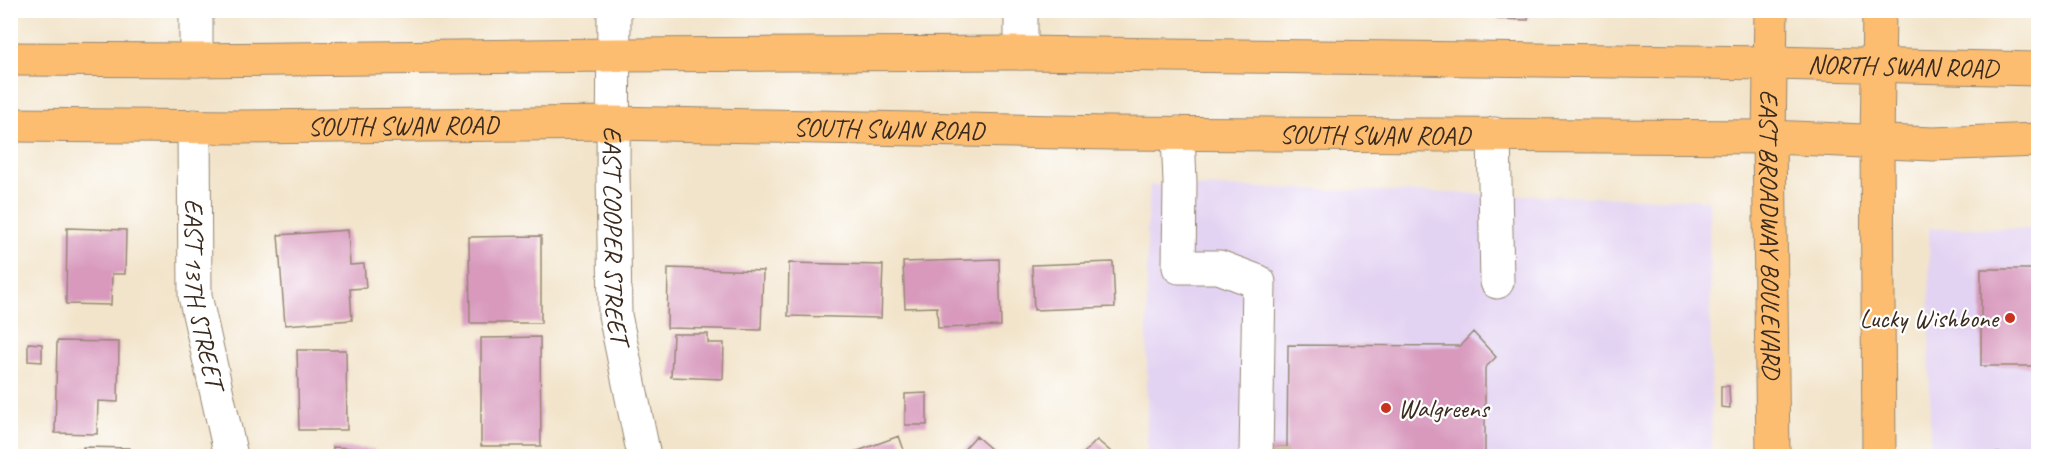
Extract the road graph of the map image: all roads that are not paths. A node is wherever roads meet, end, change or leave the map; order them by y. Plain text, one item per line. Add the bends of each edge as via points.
1 (196, 10) edge
2 (614, 10) edge
3 (1021, 10) edge
4 (1770, 10) edge
5 (1879, 10) edge
6 (1021, 54) junction
7 (614, 55) junction
8 (10, 59) edge
9 (196, 60) junction
10 (1768, 63) junction
11 (1877, 67) junction
12 (2038, 69) edge
13 (613, 123) junction
14 (10, 125) edge
15 (194, 126) junction
16 (1178, 133) junction
17 (1494, 134) junction
18 (1769, 137) junction
19 (2038, 140) edge
20 (1877, 143) junction
21 (1497, 282) dead end
22 (1265, 452) tunnel mouth
23 (231, 456) edge
24 (644, 456) edge
25 (1773, 456) edge
26 (1879, 456) edge

1 - 9 street
2 - 7 street, EAST COOPER STREET
3 - 6 street
4 - 10 main road, EAST BROADWAY BOULEVARD
5 - 11 main road
6 - 7 main road
6 - 10 main road
7 - 9 main road
7 - 13 street, EAST COOPER STREET
8 - 9 main road
10 - 11 main road, NORTH SWAN ROAD
10 - 18 main road, EAST BROADWAY BOULEVARD
11 - 12 main road, NORTH SWAN ROAD
11 - 20 main road
13 - 15 main road, SOUTH SWAN ROAD
13 - 16 main road, SOUTH SWAN ROAD
13 - 24 street, EAST COOPER STREET via 615,315
14 - 15 main road, SOUTH SWAN ROAD
15 - 23 street, EAST 13TH STREET via 195,296
16 - 17 main road, SOUTH SWAN ROAD
16 - 22 street via 1179,267 1219,267 1264,282
17 - 18 main road, SOUTH SWAN ROAD
17 - 21 street
18 - 20 main road
18 - 25 main road, EAST BROADWAY BOULEVARD
19 - 20 main road
20 - 26 main road

